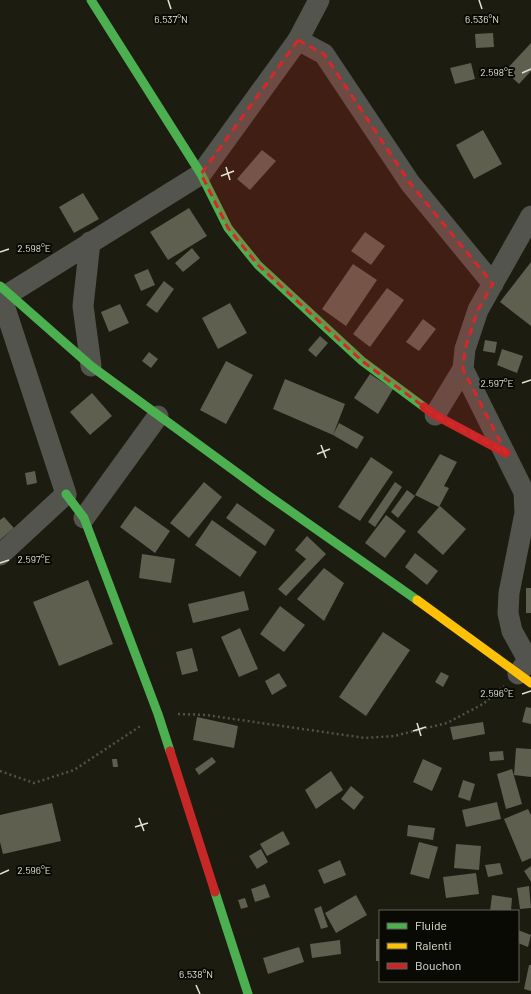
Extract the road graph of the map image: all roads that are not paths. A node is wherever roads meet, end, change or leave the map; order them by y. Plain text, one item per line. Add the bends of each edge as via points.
1 (91, 0) edge
2 (319, 0) edge
3 (298, 40) junction
4 (201, 174) junction
5 (531, 216) edge
6 (90, 242) junction
7 (493, 284) junction
8 (3, 290) edge
9 (90, 366) junction
10 (463, 369) junction
11 (435, 415) junction
12 (158, 416) junction
13 (506, 453) junction
14 (66, 494) junction
15 (84, 518) junction
16 (0, 555) edge
17 (527, 668) edge
18 (248, 994) edge

1 - 4 street
2 - 3 street
3 - 4 street
3 - 7 street via 324,54 410,183
4 - 6 street
4 - 11 street via 228,228 258,265 362,361
5 - 7 street
6 - 8 street
6 - 9 street via 83,306
7 - 10 street via 478,310 464,348
8 - 9 street
8 - 14 street
9 - 12 street
10 - 11 street
10 - 13 street
11 - 13 street
12 - 15 street
12 - 17 street via 432,610
13 - 17 street via 524,492 526,513 508,613 512,631
14 - 15 street
14 - 16 street
15 - 18 street via 158,714

